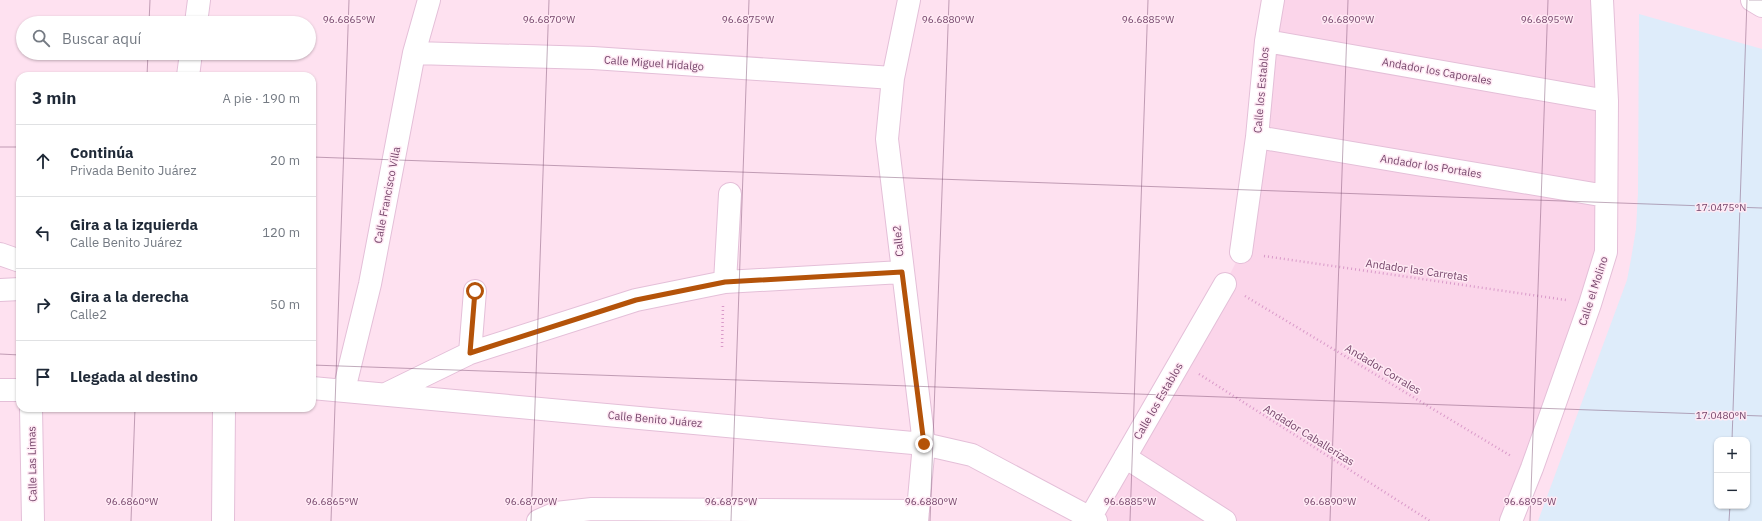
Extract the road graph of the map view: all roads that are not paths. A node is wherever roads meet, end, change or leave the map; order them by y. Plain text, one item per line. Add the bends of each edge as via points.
1 (199, 0) edge
2 (429, 0) edge
3 (1273, 0) edge
4 (1602, 0) edge
5 (1752, 0) edge
6 (905, 1) edge
7 (1762, 6) edge
8 (197, 16) edge
9 (1266, 41) junction
10 (414, 53) junction
11 (190, 60) edge
12 (189, 72) edge
13 (893, 78) junction
14 (1607, 101) junction
15 (1257, 137) junction
16 (730, 194) dead end
17 (1606, 196) junction
18 (1241, 252) road end
19 (0, 254) edge
20 (16, 260) edge
21 (902, 272) junction
22 (725, 282) junction
23 (1225, 284) road end
24 (16, 289) edge
25 (0, 290) edge
26 (475, 291) dead end
27 (470, 353) junction
28 (316, 388) edge
29 (0, 390) edge
30 (16, 390) edge
31 (344, 390) junction
32 (386, 394) junction
33 (31, 412) edge
34 (224, 412) edge
35 (924, 444) junction
36 (1125, 457) junction
37 (918, 516) edge
38 (551, 518) edge
39 (1093, 519) edge
40 (33, 521) edge
41 (223, 521) edge
42 (1225, 521) edge
43 (1511, 521) edge

1 - 8 street
2 - 10 street, Calle Francisco Villa
3 - 9 street, Calle los Establos
4 - 14 street, Calle el Molino
5 - 7 street
6 - 13 street, Calle2
9 - 14 street, Andador los Caporales
9 - 15 street, Calle los Establos
10 - 13 street, Calle Miguel Hidalgo via 593,58
10 - 31 street, Calle Francisco Villa via 370,284
11 - 12 street
13 - 21 street, Calle2 via 887,139
14 - 17 street, Calle el Molino
15 - 17 street, Andador los Portales
15 - 18 street, Calle los Establos
16 - 22 street
17 - 43 street, Calle el Molino via 1606,252 1590,304
19 - 20 street
21 - 22 street
21 - 35 street, Calle2
22 - 27 street via 636,300
23 - 36 street, Calle los Establos
24 - 25 street
26 - 27 street
27 - 32 street
28 - 31 street, Calle Benito Juárez
29 - 30 street
31 - 32 street, Calle Benito Juárez
32 - 35 street, Calle Benito Juárez
33 - 40 street, Calle Las Limas
34 - 41 street
35 - 37 street, Calle2
35 - 39 street via 972,455
36 - 39 street, Calle los Establos
36 - 42 street
37 - 38 street via 592,509

